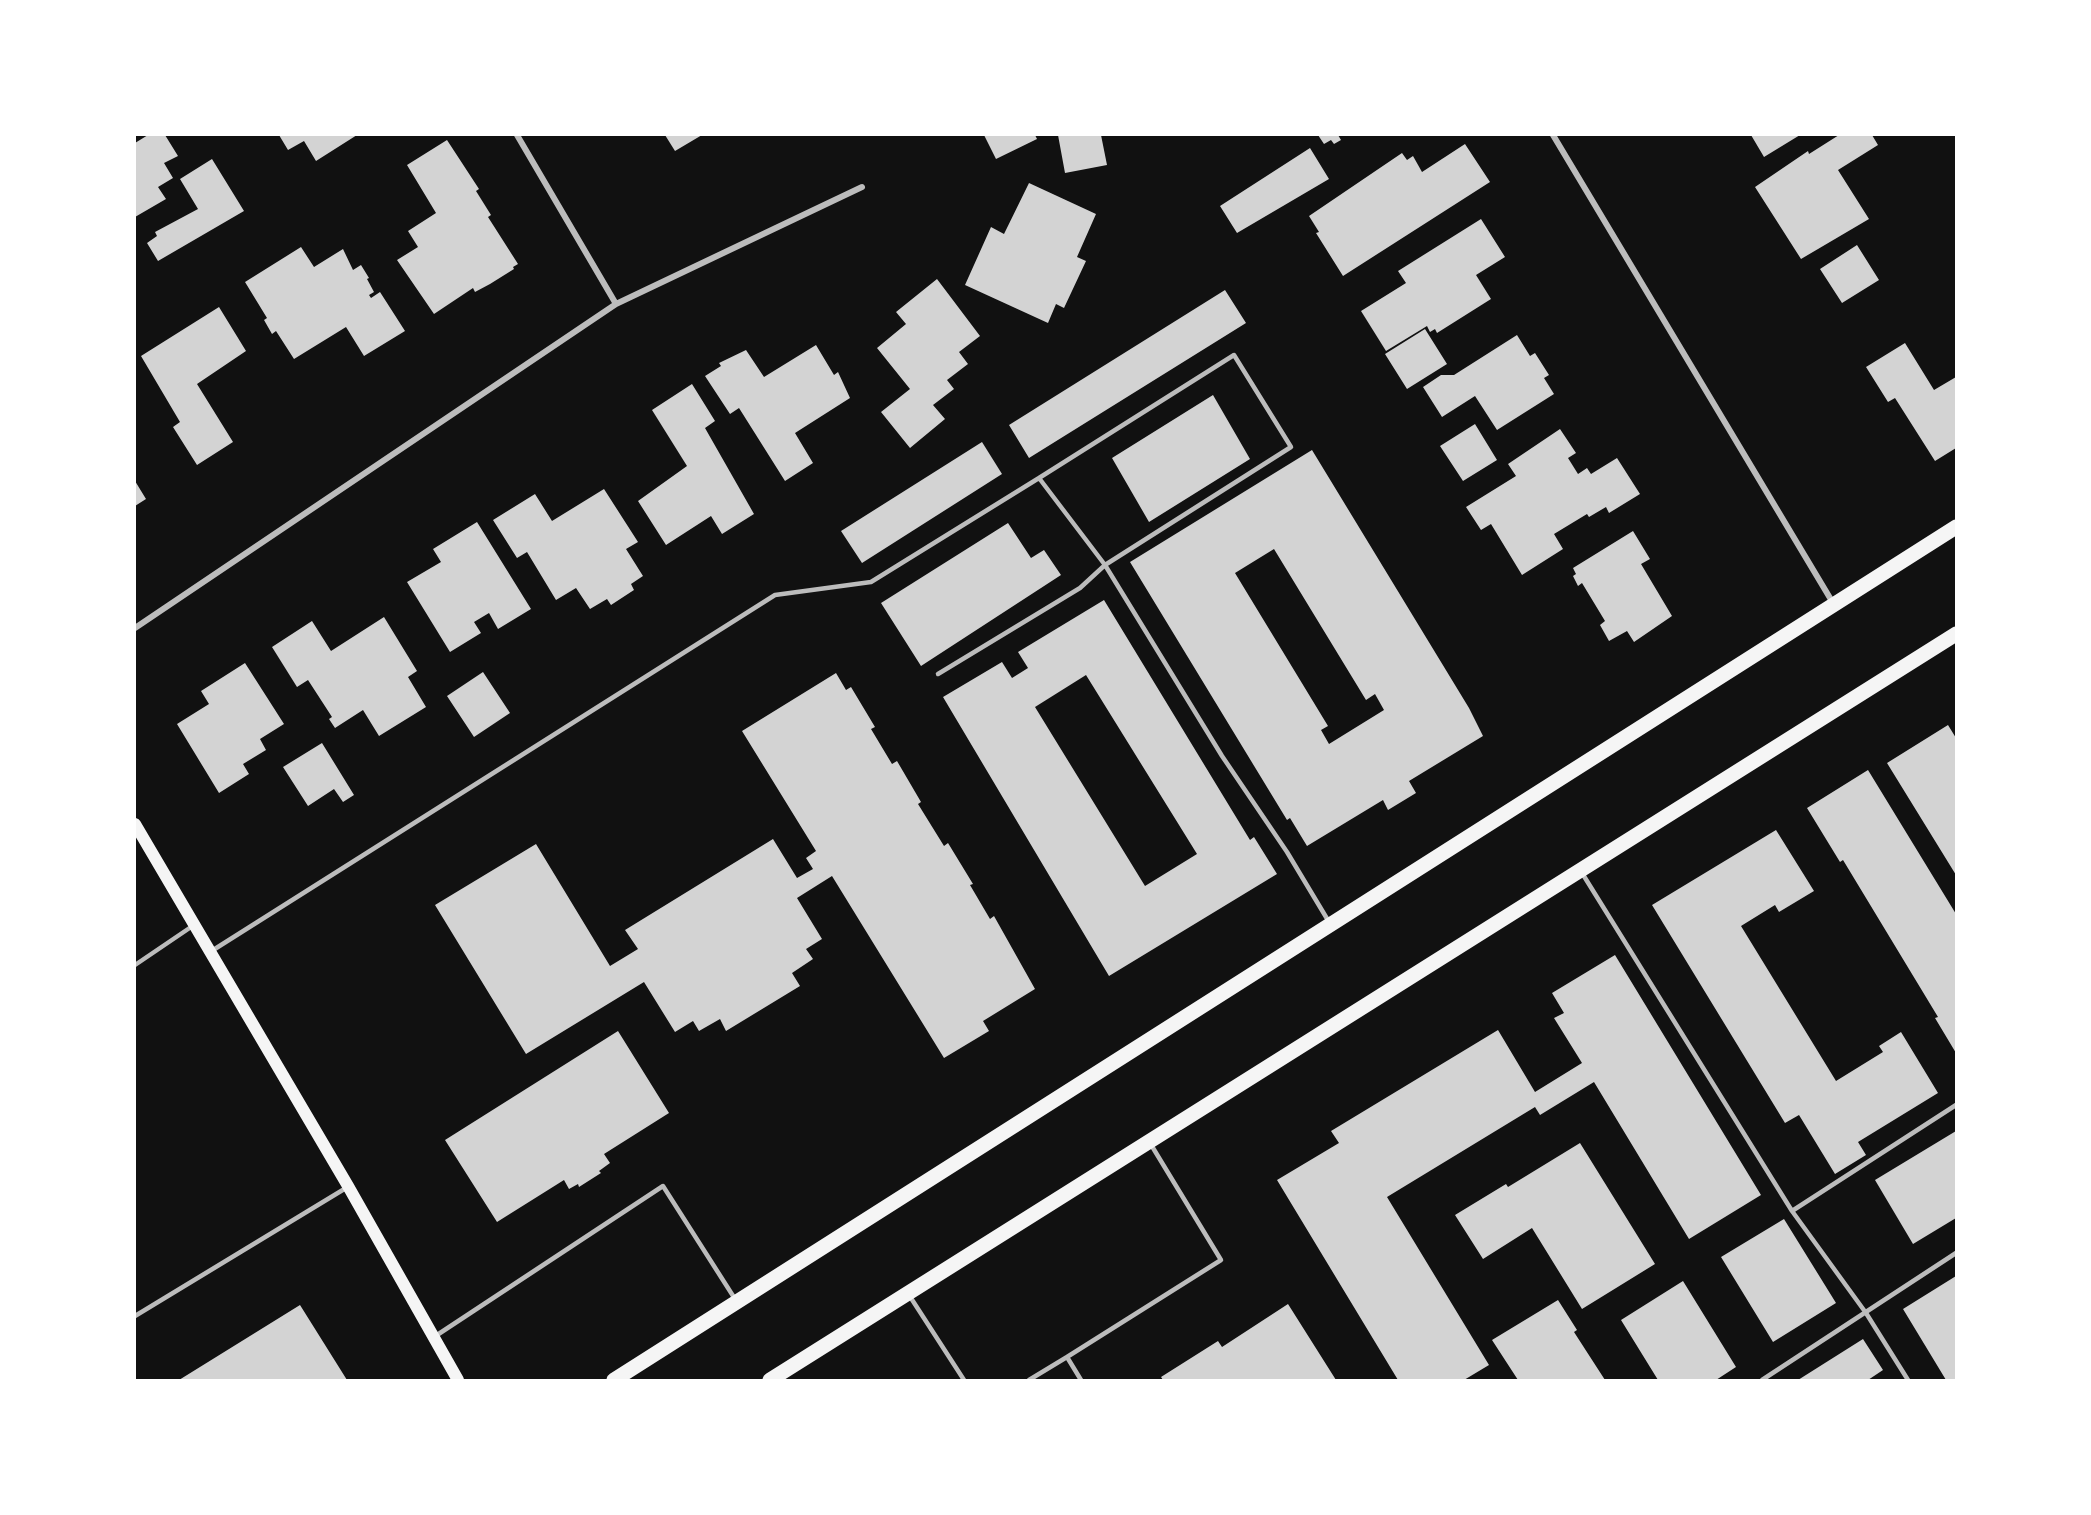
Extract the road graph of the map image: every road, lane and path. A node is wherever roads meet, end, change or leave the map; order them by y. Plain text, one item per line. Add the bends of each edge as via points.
1 (517, 135) edge
2 (1552, 135) edge
3 (862, 188) dead end
4 (616, 304) junction
5 (1039, 478) junction
6 (1956, 526) edge
7 (1105, 565) junction
8 (1833, 603) junction
9 (135, 628) edge
10 (1956, 634) edge
11 (938, 674) dead end
12 (135, 824) edge
13 (1579, 868) junction
14 (1330, 925) junction
15 (194, 926) junction
16 (210, 952) junction
17 (135, 965) edge
18 (1956, 1105) edge
19 (1149, 1140) junction
20 (348, 1186) junction
21 (1792, 1211) junction
22 (1956, 1253) edge
23 (907, 1293) junction
24 (737, 1302) junction
25 (1866, 1313) junction
26 (135, 1316) edge
27 (434, 1337) junction
28 (1067, 1357) junction
29 (458, 1380) edge
30 (614, 1380) edge
31 (770, 1380) edge
32 (964, 1380) edge
33 (1029, 1380) edge
34 (1081, 1380) edge
35 (1762, 1380) edge
36 (1908, 1380) edge

1 - 4 street
2 - 8 street
3 - 4 street
4 - 9 street
5 - 7 lane
5 - 7 lane via 1234,355 1291,447
5 - 16 lane via 871,582 775,595
6 - 8 main road
7 - 11 lane via 1080,588
7 - 14 lane
8 - 14 main road
10 - 13 main road
12 - 15 main road
13 - 19 main road
13 - 21 lane
14 - 24 main road
15 - 16 main road
15 - 17 lane
16 - 20 main road
18 - 21 lane
19 - 23 main road
19 - 28 lane via 1221,1260
20 - 26 lane
20 - 27 main road
21 - 25 lane
22 - 25 lane
23 - 31 main road
23 - 32 lane
24 - 27 lane via 663,1186
24 - 30 main road
25 - 35 lane
25 - 36 lane
27 - 29 main road
28 - 33 lane
28 - 34 lane

